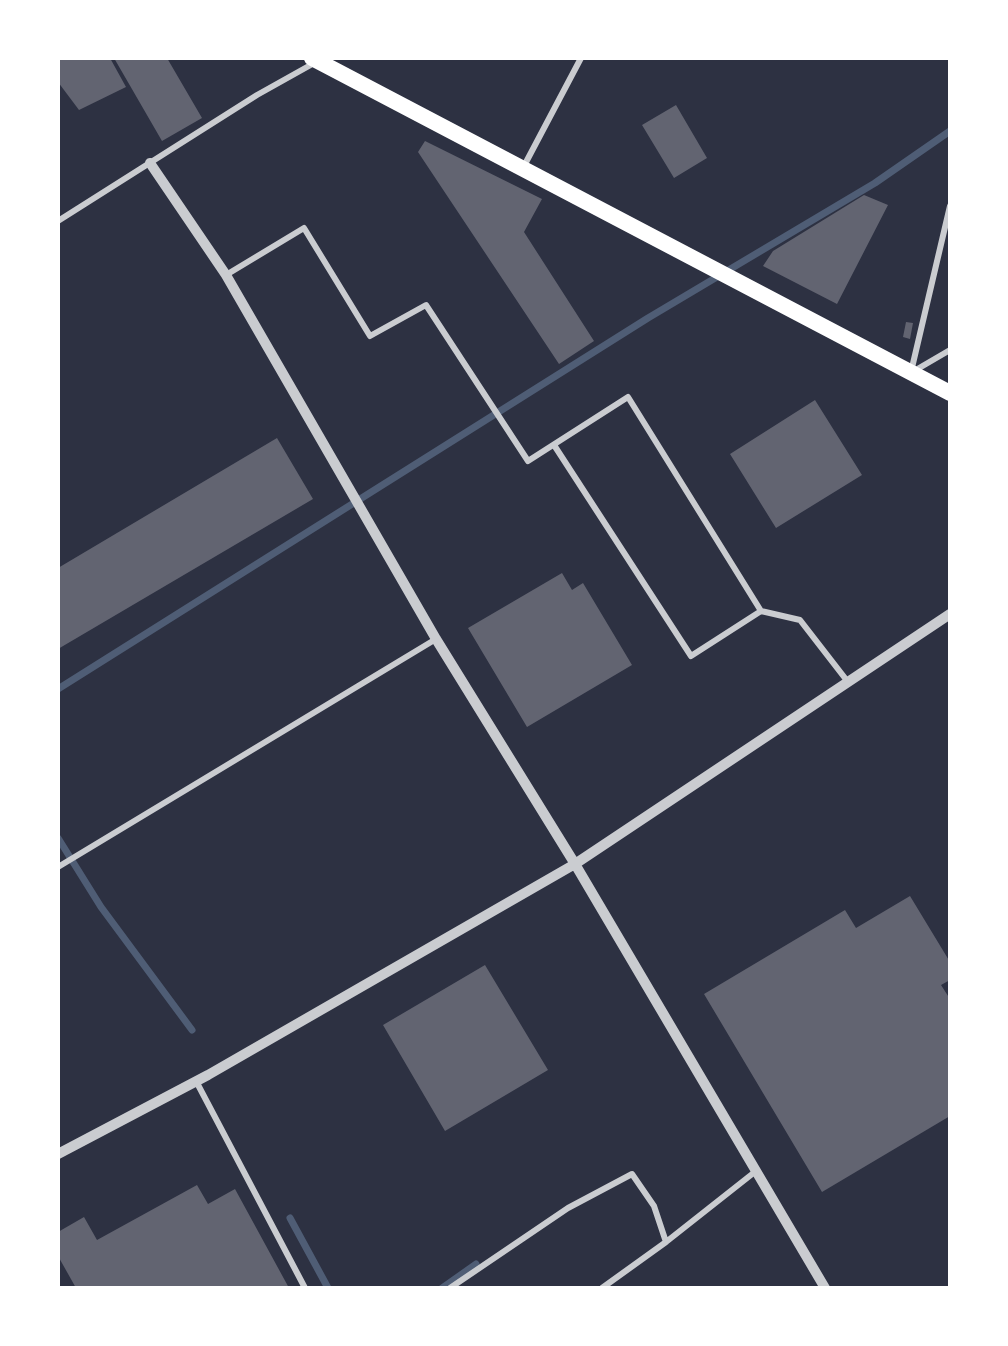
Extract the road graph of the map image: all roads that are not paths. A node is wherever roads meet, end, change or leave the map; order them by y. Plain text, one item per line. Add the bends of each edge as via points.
1 (581, 58) edge
2 (316, 59) edge
3 (150, 163) junction
4 (522, 170) junction
5 (950, 206) edge
6 (58, 220) edge
7 (226, 275) junction
8 (950, 350) edge
9 (911, 373) junction
10 (950, 393) edge
11 (554, 445) junction
12 (760, 611) junction
13 (950, 614) edge
14 (436, 639) junction
15 (848, 682) junction
16 (575, 864) junction
17 (58, 867) edge
18 (196, 1081) junction
19 (58, 1154) edge
20 (756, 1171) junction
21 (666, 1242) junction
22 (305, 1287) edge
23 (450, 1287) edge
24 (602, 1287) edge
25 (825, 1287) edge

1 - 4 street
2 - 3 street
2 - 4 highway
3 - 6 street
3 - 7 street
4 - 9 highway
5 - 9 street
7 - 11 street via 304,228 370,336 426,305 528,461
7 - 14 street
8 - 9 street
9 - 10 highway
11 - 12 street via 691,656
11 - 12 street via 628,397
12 - 15 street via 800,620
13 - 15 street
14 - 16 street
14 - 17 street
15 - 16 street
16 - 18 street
16 - 20 street
18 - 19 street
18 - 22 street
20 - 21 street
20 - 25 street
21 - 23 street via 654,1206 632,1174 568,1208
21 - 24 street

